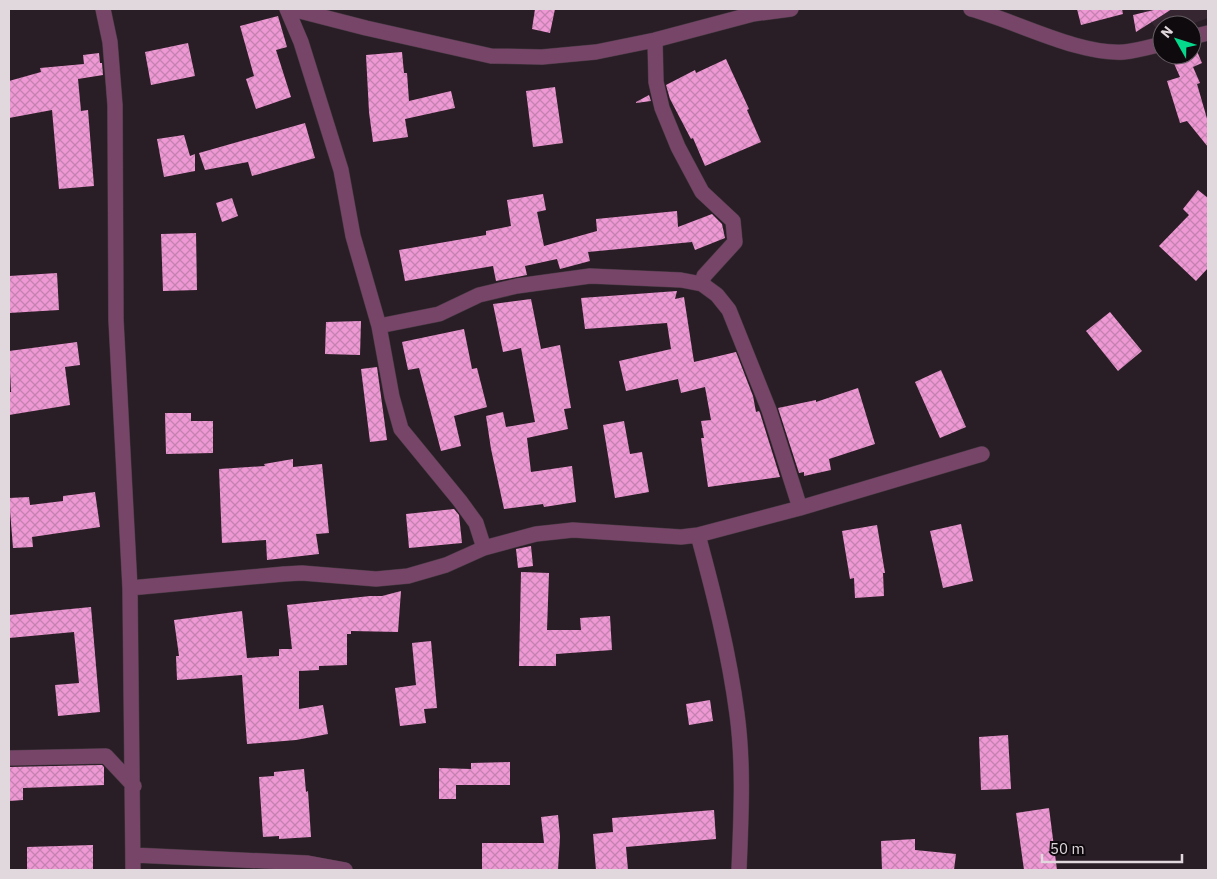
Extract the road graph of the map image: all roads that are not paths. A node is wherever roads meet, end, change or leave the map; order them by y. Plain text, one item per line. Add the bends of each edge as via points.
1 (103, 9) edge
2 (287, 9) edge
3 (292, 9) edge
4 (791, 9) edge
5 (972, 9) edge
6 (654, 40) junction
7 (1152, 46) edge
8 (702, 284) junction
9 (378, 326) junction
10 (982, 454) dead end
11 (800, 508) junction
12 (698, 535) junction
13 (484, 548) junction
14 (130, 588) junction
15 (9, 758) edge
16 (134, 786) junction
17 (133, 863) edge
18 (323, 868) edge
19 (345, 870) edge
20 (739, 870) edge

1 - 14 street via 110,42 115,105 116,320
2 - 9 street via 301,42 341,170 353,236
3 - 6 street via 491,56 578,54
4 - 6 street via 753,14
5 - 7 street via 1059,40 1102,50 1124,52
6 - 8 street via 656,82 662,108 678,147 702,192 733,221 735,242 704,276
8 - 9 street via 590,276 517,286 479,295 439,314
8 - 11 street via 729,310 769,410
9 - 13 street via 402,430 476,523
10 - 11 street
11 - 12 street
12 - 13 street via 681,537 573,530 536,534
12 - 20 street via 718,611 737,716 742,809
13 - 14 street via 408,576 376,579 302,573
14 - 16 street
15 - 16 street via 106,756
16 - 17 street
17 - 18 street
18 - 19 street

